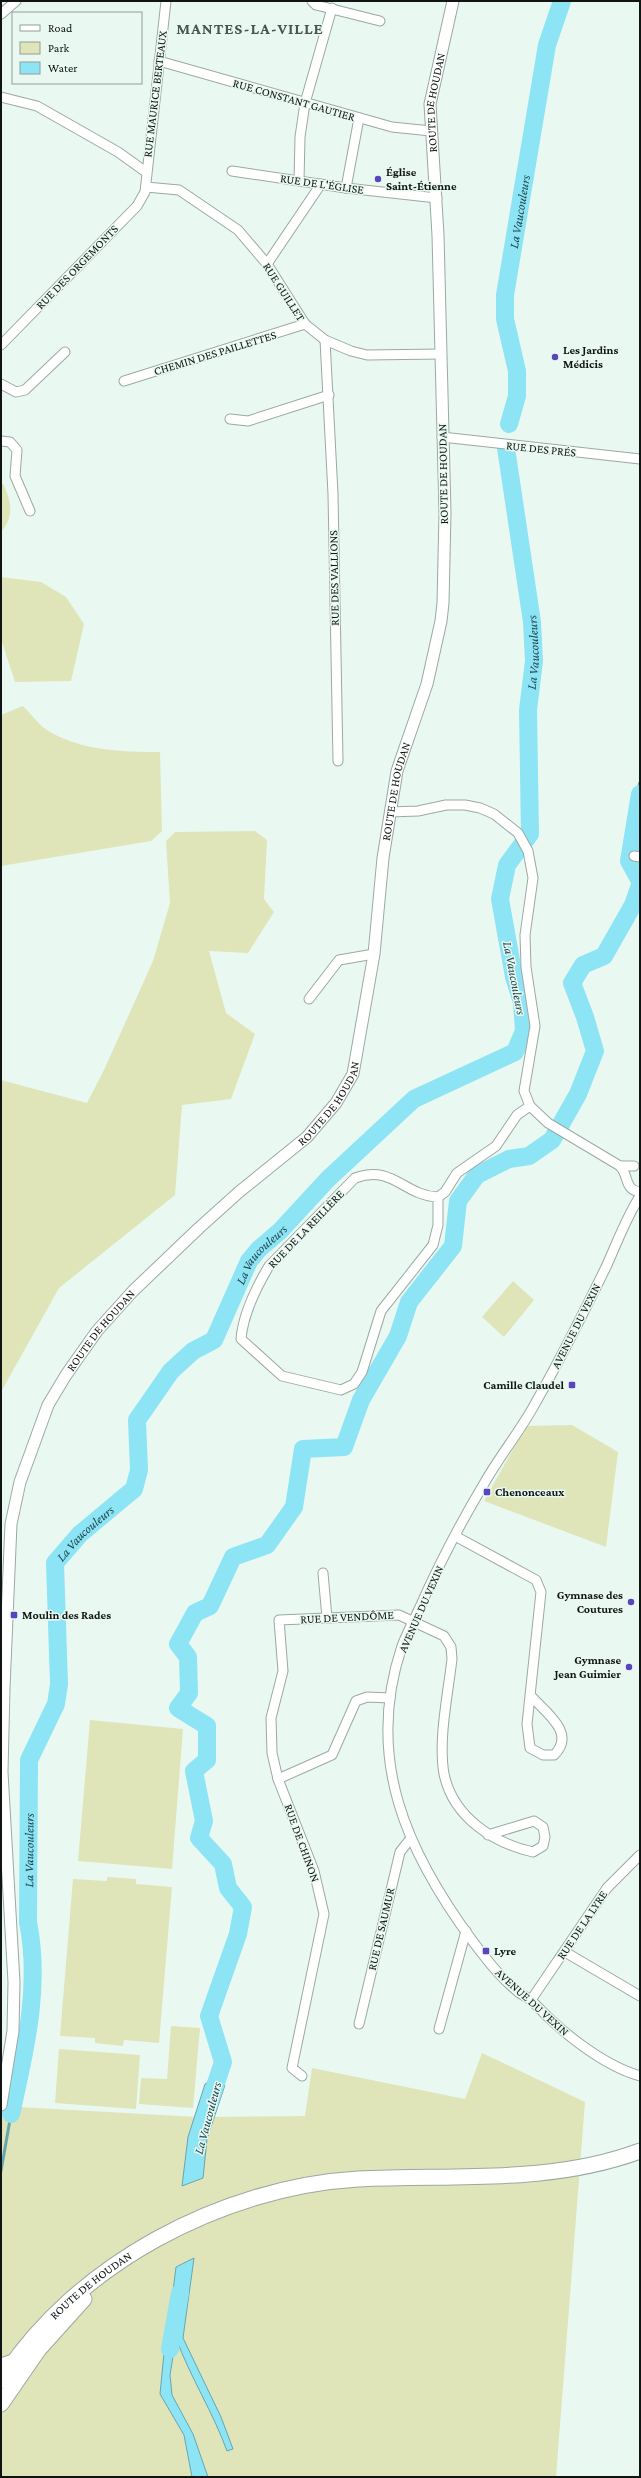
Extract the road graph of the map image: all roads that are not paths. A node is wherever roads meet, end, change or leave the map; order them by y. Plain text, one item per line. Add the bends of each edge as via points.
1 (16, 1) edge
2 (166, 1) edge
3 (312, 1) edge
4 (453, 1) edge
5 (332, 8) junction
6 (1, 14) edge
7 (380, 21) dead end
8 (159, 61) junction
9 (1, 97) edge
10 (305, 103) junction
11 (359, 118) junction
12 (431, 131) junction
13 (232, 171) dead end
14 (146, 172) junction
15 (299, 181) junction
16 (321, 184) junction
17 (146, 187) junction
18 (346, 188) junction
19 (437, 198) junction
20 (267, 264) junction
21 (305, 324) junction
22 (325, 340) junction
23 (2, 343) edge
24 (65, 352) dead end
25 (441, 354) junction
26 (124, 381) dead end
27 (1, 384) edge
28 (329, 395) junction
29 (230, 419) dead end
30 (442, 437) junction
31 (1, 441) edge
32 (640, 459) edge
33 (30, 511) dead end
34 (338, 761) dead end
35 (390, 812) junction
36 (374, 954) junction
37 (309, 999) dead end
38 (530, 1106) junction
39 (620, 1166) junction
40 (637, 1166) edge
41 (626, 1179) junction
42 (631, 1189) junction
43 (640, 1192) edge
44 (640, 1196) edge
45 (438, 1198) junction
46 (633, 1206) junction
47 (455, 1536) junction
48 (323, 1573) dead end
49 (327, 1618) junction
50 (413, 1622) junction
51 (530, 1695) junction
52 (390, 1698) junction
53 (278, 1779) junction
54 (488, 1835) junction
55 (411, 1838) junction
56 (640, 1855) edge
57 (466, 1931) junction
58 (565, 1952) junction
59 (640, 1996) edge
60 (531, 2000) junction
61 (359, 2024) dead end
62 (439, 2029) dead end
63 (302, 2076) dead end
64 (640, 2076) edge
65 (1, 2105) edge
66 (640, 2151) edge
67 (128, 2257) junction
68 (16, 2359) junction
69 (1, 2364) edge
70 (2, 2390) edge

1 - 6 street
2 - 8 street, RUE MAURICE BERTEAUX
3 - 5 street via 316,5
4 - 12 street, ROUTE DE HOUDAN via 446,41 432,91
5 - 7 street
5 - 10 street
8 - 10 street, RUE CONSTANT GAUTIER
8 - 14 street, RUE MAURICE BERTEAUX
9 - 14 street via 37,106 118,152
10 - 11 street, RUE CONSTANT GAUTIER
10 - 15 street via 300,137
11 - 12 street, RUE CONSTANT GAUTIER via 392,127
11 - 18 street
12 - 19 street, ROUTE DE HOUDAN
13 - 15 street, RUE DE L'ÉGLISE
14 - 17 street, RUE MAURICE BERTEAUX
15 - 16 street, RUE DE L'ÉGLISE
16 - 18 street, RUE DE L'ÉGLISE
16 - 20 street
17 - 20 street, RUE GUILLET via 179,190 238,230
17 - 23 street, RUE DES ORGEMONTS via 137,206
18 - 19 street, RUE DE L'ÉGLISE
19 - 25 street, ROUTE DE HOUDAN
20 - 21 street, RUE GUILLET
21 - 22 street, RUE GUILLET
21 - 26 street, CHEMIN DES PAILLETTES
22 - 25 street, RUE GUILLET via 351,352 367,355
22 - 28 street, RUE DES VALLIONS
24 - 27 street via 25,390 16,392
25 - 30 street, ROUTE DE HOUDAN
28 - 29 street via 248,421
28 - 34 street, RUE DES VALLIONS
30 - 32 street, RUE DES PRÉS
30 - 35 street, ROUTE DE HOUDAN via 445,513 441,621 427,684 397,771
31 - 33 street via 10,442 17,450 15,476
35 - 36 street, ROUTE DE HOUDAN
35 - 38 street via 418,811 446,805 480,808 494,814 518,833 528,852 533,878 526,935 526,967 535,1026 524,1091
36 - 37 street via 340,960
36 - 65 street, ROUTE DE HOUDAN via 353,1074 336,1103 307,1138 239,1192 199,1228 133,1291 97,1331 48,1405 20,1482 11,1524 2,1772 14,1982 13,2031
38 - 39 street via 548,1124
38 - 45 street via 517,1115 496,1146 457,1173
39 - 40 street
39 - 41 street
40 - 41 street via 628,1172
41 - 42 street
42 - 43 street
42 - 46 street
44 - 46 street, AVENUE DU VEXIN
45 - 45 street, RUE DE LA REILLÈRE via 438,1225 432,1245 381,1311 362,1372 354,1384 340,1390 282,1376 241,1339 242,1324 269,1266 355,1178 368,1173 383,1174 426,1197
46 - 47 street, AVENUE DU VEXIN via 544,1390 485,1482
47 - 50 street, AVENUE DU VEXIN
47 - 51 street via 536,1580 541,1592
48 - 49 street
49 - 50 street, RUE DE VENDÔME via 399,1615
49 - 53 street, RUE DE VENDÔME via 279,1620 283,1671 271,1718 272,1753
50 - 52 street, AVENUE DU VEXIN via 402,1646
50 - 54 street, RUE DE VENDÔME via 444,1636 451,1647 452,1659 442,1752 445,1775 457,1804
51 - 51 street via 527,1724 530,1748 543,1755 554,1755 561,1748 564,1737 560,1728
52 - 53 street via 367,1697 356,1701 332,1755
52 - 55 street, AVENUE DU VEXIN via 387,1741 389,1766 392,1783
53 - 63 street, RUE DE CHINON via 314,1871 324,1914 292,2068
54 - 54 street, RUE DE VENDÔME via 510,1847 532,1852 543,1846 545,1837 543,1827 534,1821
55 - 57 street, AVENUE DU VEXIN via 433,1881
55 - 61 street, RUE DE SAUMUR via 400,1852
56 - 58 street, RUE DE LA LYRE via 606,1888
57 - 60 street, AVENUE DU VEXIN via 491,1965 517,1991
57 - 62 street
58 - 59 street
58 - 60 street, RUE DE LA LYRE
60 - 64 street, AVENUE DU VEXIN via 542,2013 570,2036 611,2063
66 - 67 main road via 599,2164 545,2174 357,2180 285,2190 236,2203 206,2215
67 - 68 main road, ROUTE DE HOUDAN via 73,2296
67 - 70 main road, ROUTE DE HOUDAN via 55,2329
68 - 69 street
68 - 70 main road, ROUTE DE HOUDAN

